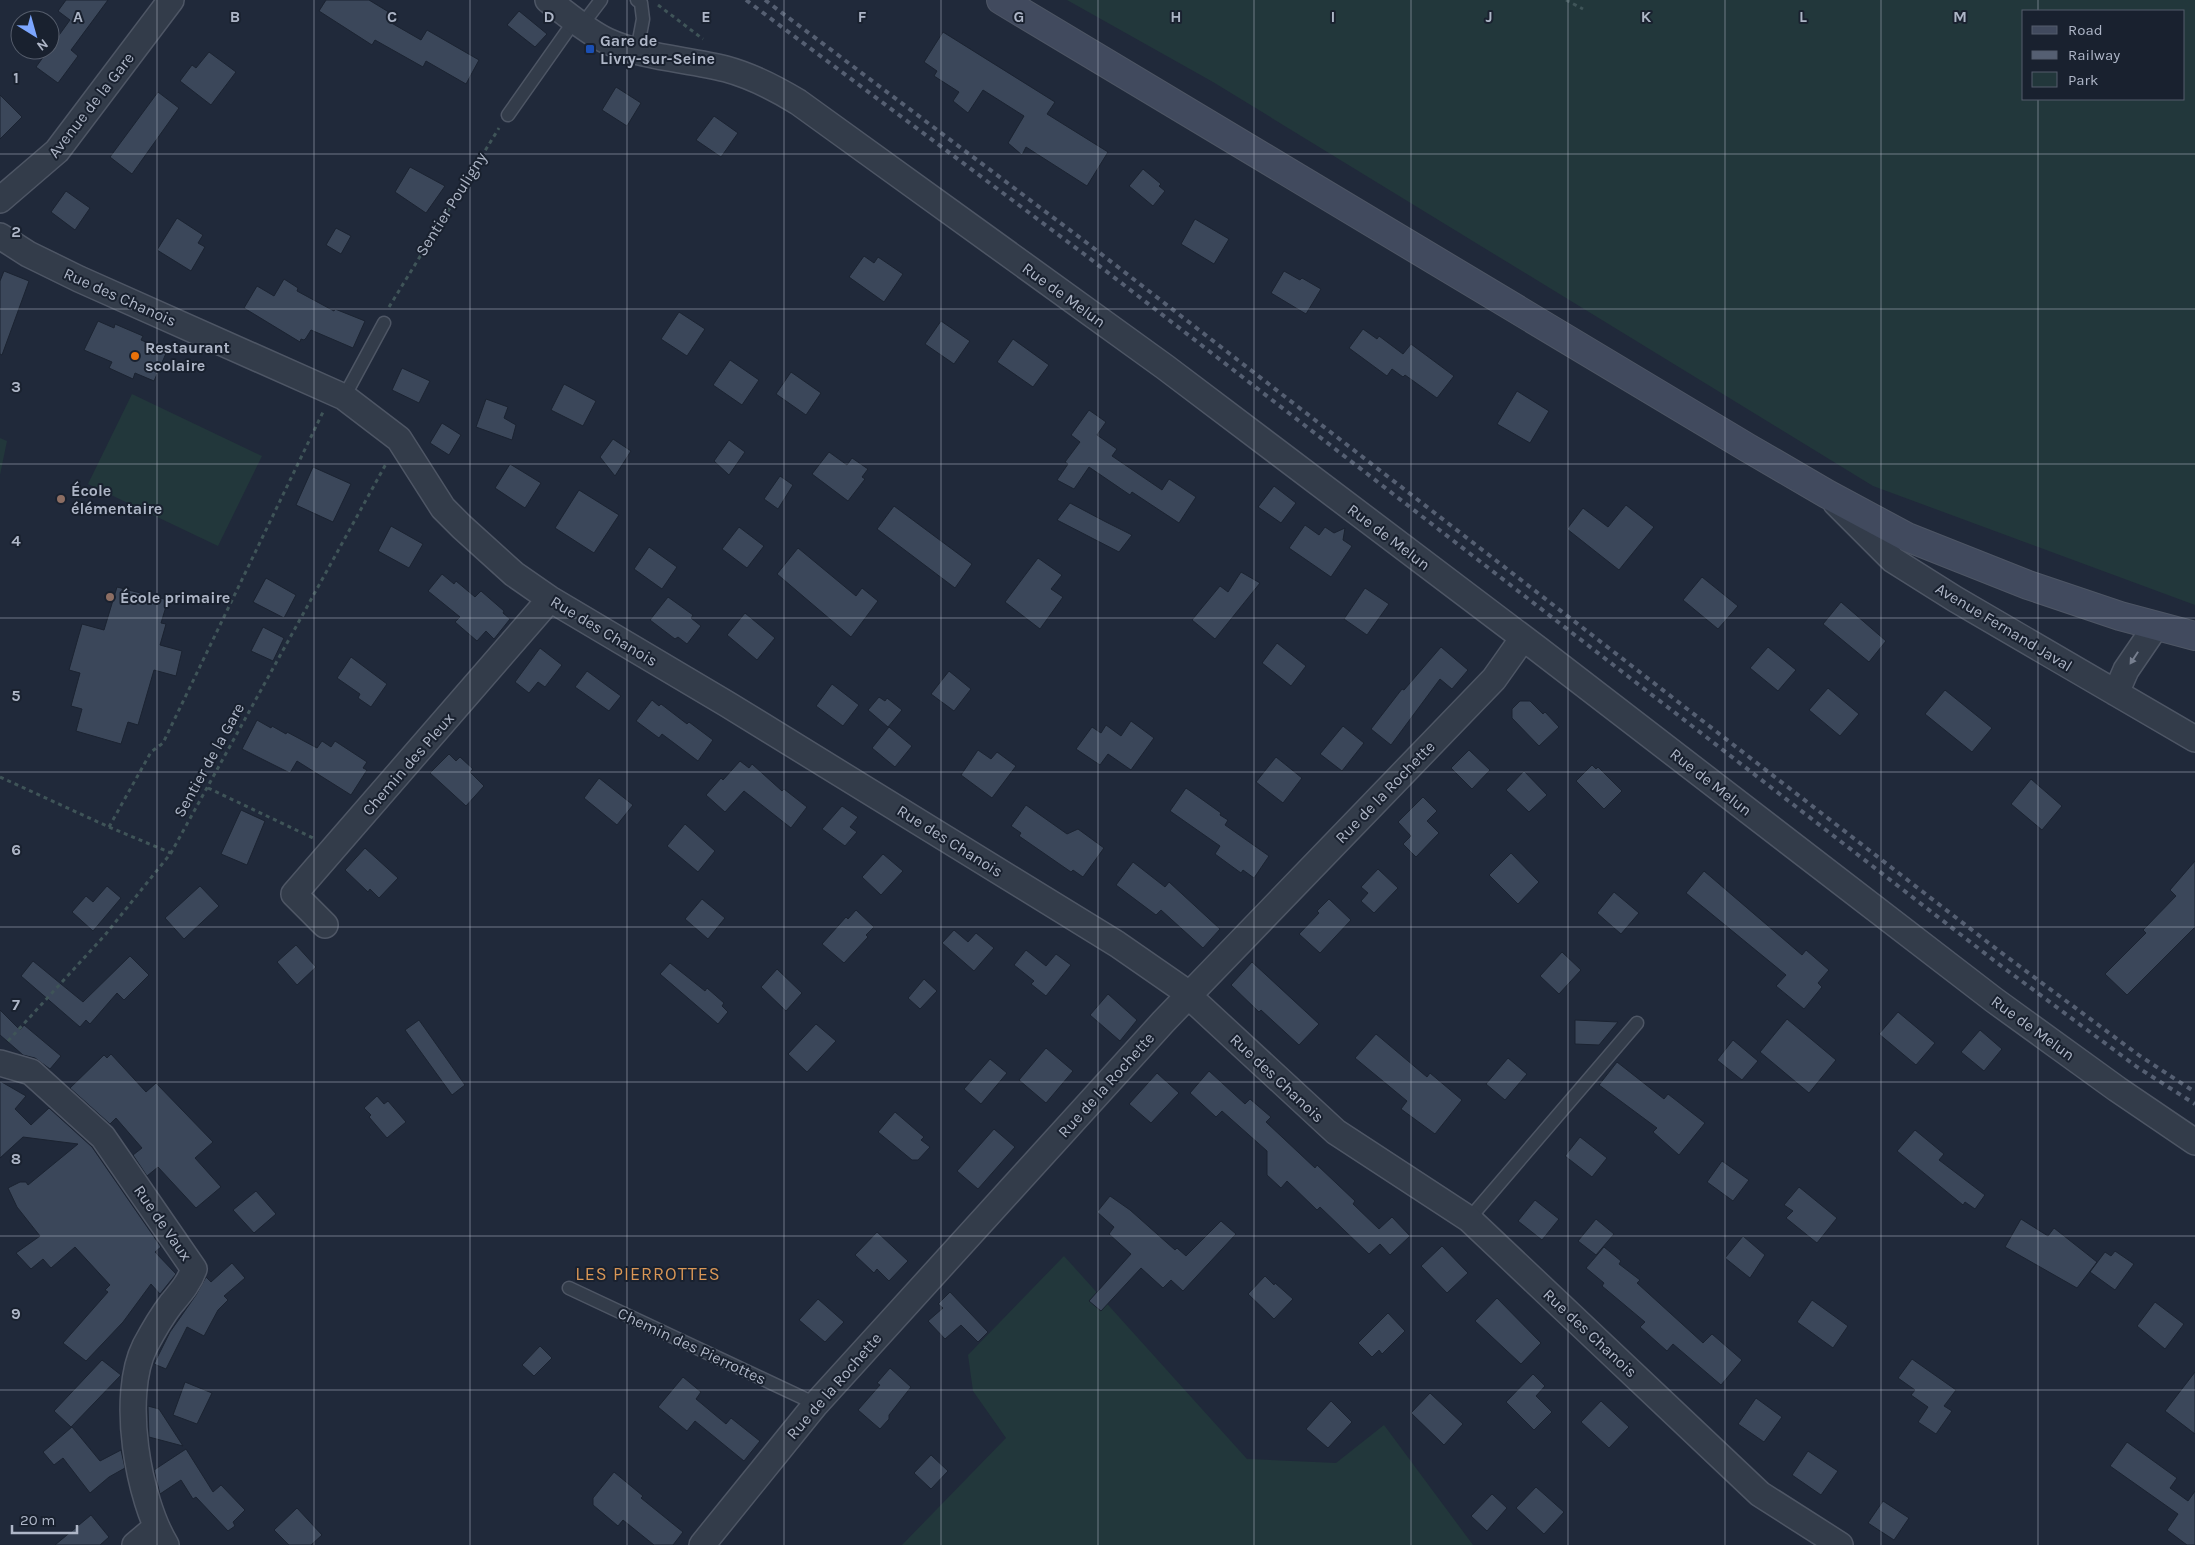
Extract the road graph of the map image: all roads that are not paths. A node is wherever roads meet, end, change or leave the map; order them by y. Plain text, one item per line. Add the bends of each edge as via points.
1 (171, 0) edge
2 (548, 0) edge
3 (601, 0) edge
4 (637, 0) edge
5 (1001, 0) edge
6 (578, 23) junction
7 (637, 51) junction
8 (508, 115) road end
9 (0, 200) edge
10 (0, 236) edge
11 (384, 323) road end
12 (339, 394) junction
13 (1827, 494) junction
14 (550, 599) junction
15 (2156, 626) junction
16 (2195, 636) edge
17 (1523, 638) junction
18 (2116, 693) junction
19 (2193, 733) edge
20 (325, 925) dead end
21 (1188, 995) junction
22 (1637, 1023) dead end
23 (2, 1063) edge
24 (2195, 1142) edge
25 (1469, 1218) junction
26 (569, 1288) dead end
27 (816, 1404) junction
28 (161, 1536) edge
29 (135, 1545) edge
30 (702, 1545) edge
31 (1840, 1545) edge

1 - 9 street, Avenue de la Gare via 57,151
2 - 6 street, Rue de Melun
3 - 6 lane
4 - 7 lane via 641,2 643,19
5 - 13 main road
6 - 7 street, Rue de Melun via 607,41
6 - 8 lane
7 - 17 street, Rue de Melun via 726,69 754,78 798,102 1165,367
10 - 12 street, Rue des Chanois via 71,275
11 - 12 lane
12 - 14 street, Rue des Chanois via 399,439 443,508 514,574
13 - 15 main road via 1907,537 2028,585
13 - 18 street, Avenue Fernand Javal via 1894,560
14 - 20 street, Chemin des Pleux via 294,894
14 - 21 street, Rue des Chanois via 736,709 1117,944
15 - 16 main road
15 -> 18 street via 2126,670
17 - 21 street, Rue de la Rochette via 1494,678
17 - 24 street, Rue de Melun via 1994,1000 2117,1090
18 - 19 street, Avenue Fernand Javal
21 - 25 street, Rue des Chanois via 1336,1132
21 - 27 street, Rue de la Rochette
22 - 25 lane
23 - 28 street, Rue de Vaux via 31,1072 103,1137 194,1269 189,1283 156,1325 144,1349 134,1394 134,1433 142,1489
25 - 31 street, Rue des Chanois via 1760,1494
26 - 27 lane, Chemin des Pierrottes
27 - 30 street, Rue de la Rochette
28 - 29 street

